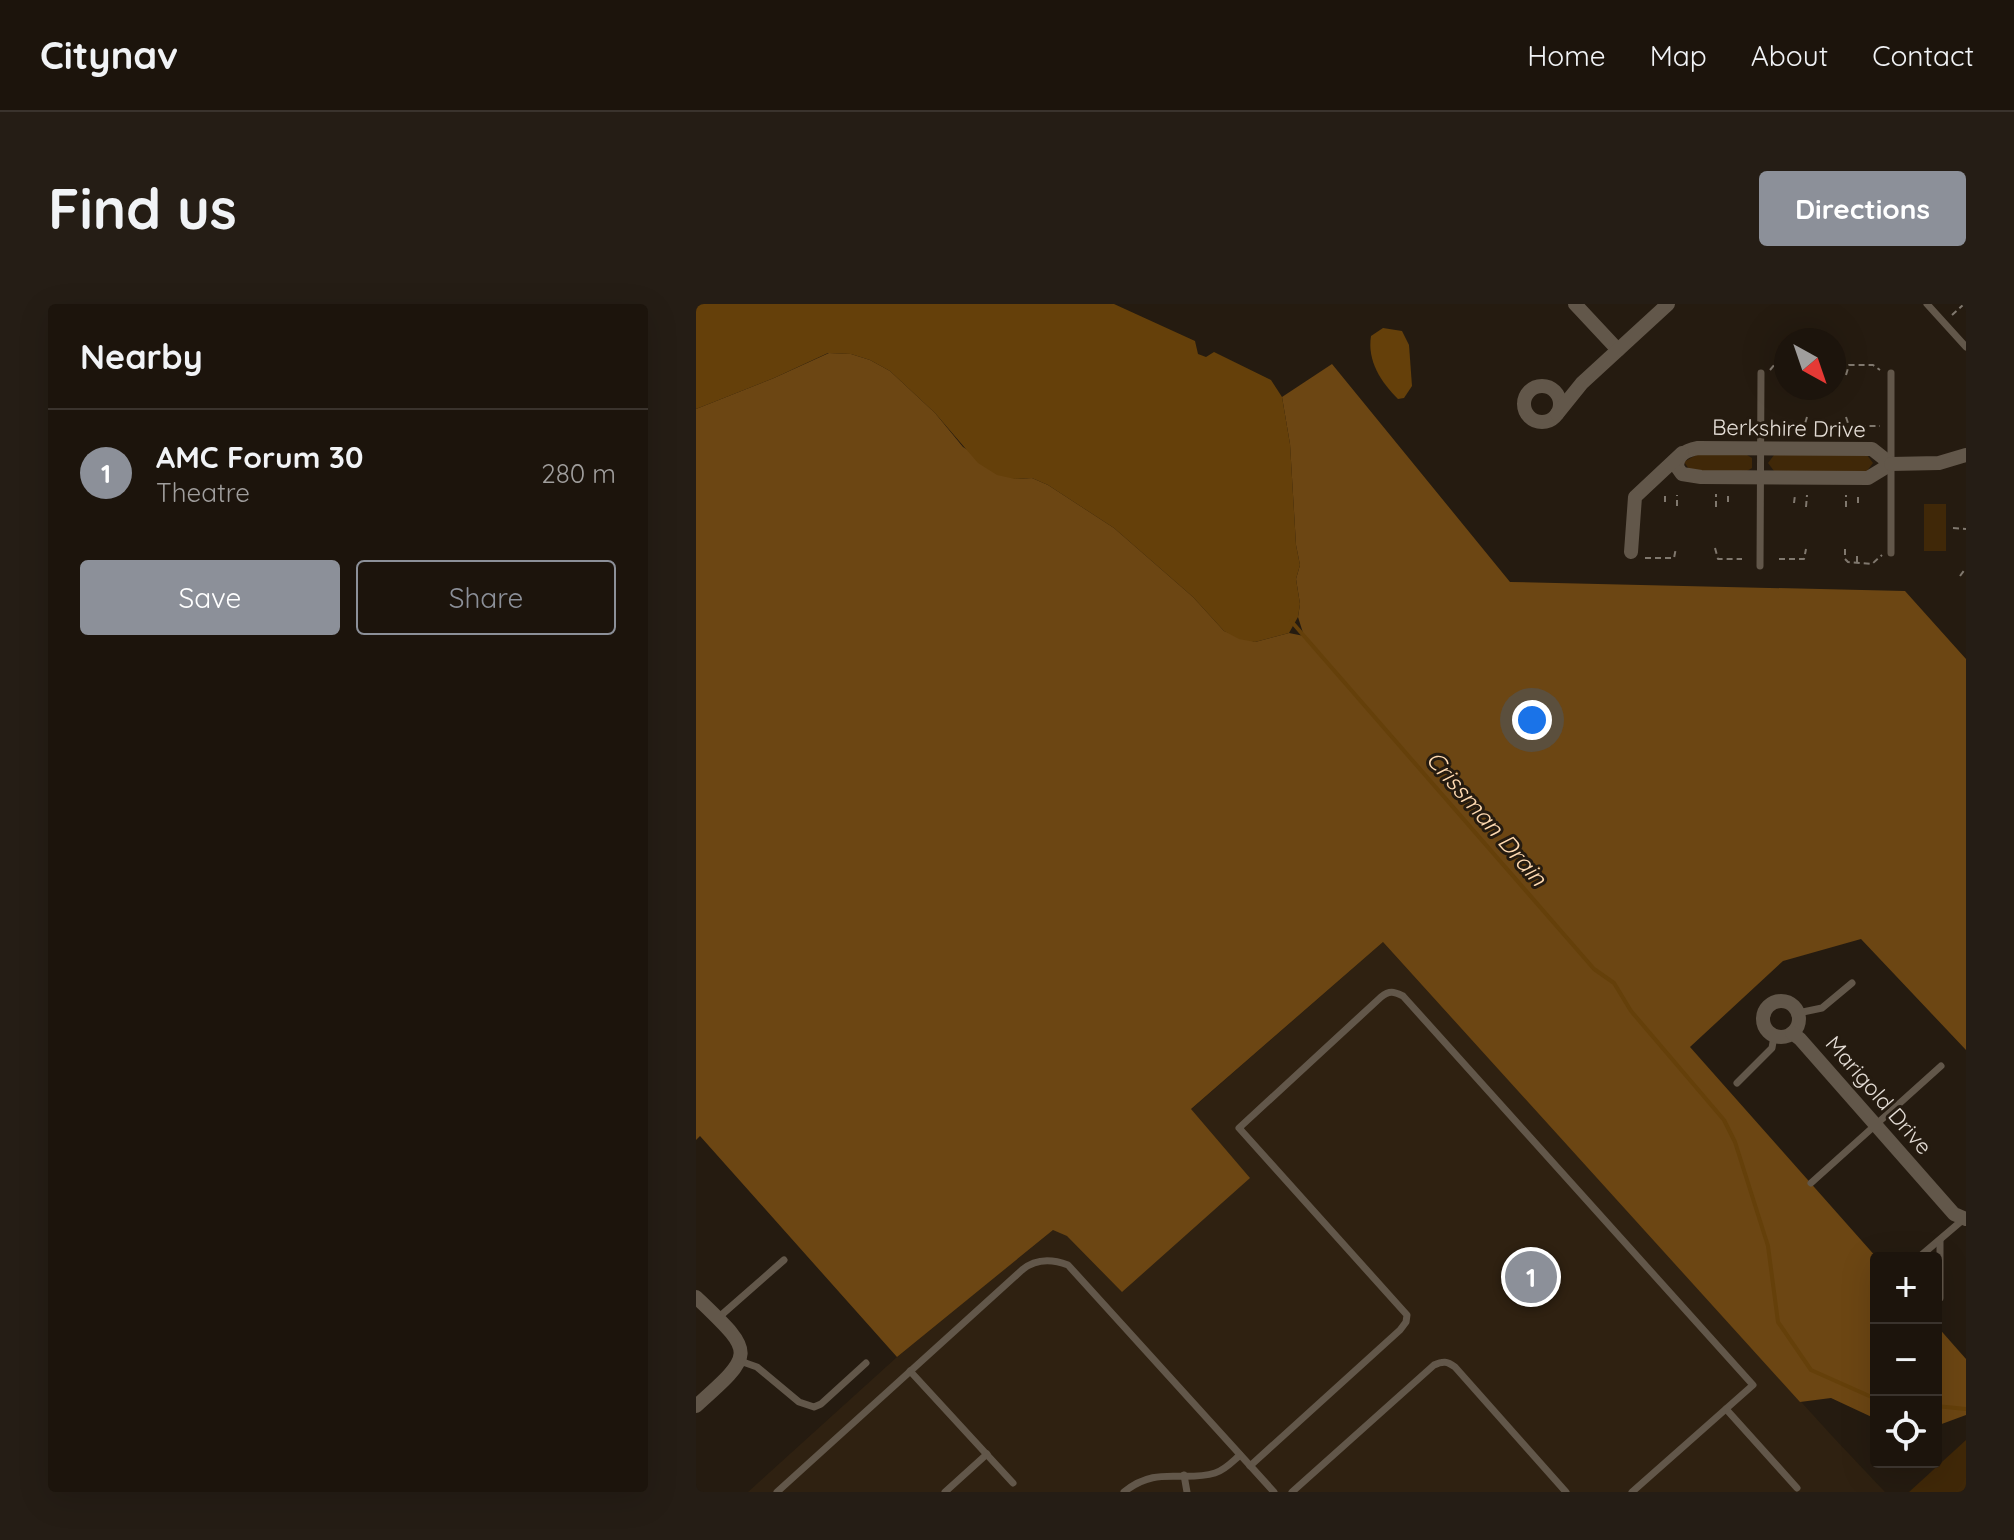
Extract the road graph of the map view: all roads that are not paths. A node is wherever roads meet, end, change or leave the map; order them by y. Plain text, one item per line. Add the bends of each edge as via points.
1 (1575, 304) edge
2 (1668, 304) edge
3 (1927, 304) edge
4 (1966, 347) edge
5 (1618, 350) junction
6 (1765, 373) road end
7 (1888, 373) road end
8 (1582, 383) junction
9 (1550, 388) junction
10 (1557, 414) junction
11 (1761, 448) junction
12 (1683, 452) junction
13 (1966, 455) edge
14 (1891, 464) junction
15 (1682, 474) junction
16 (1656, 476) junction
17 (1761, 478) junction
18 (1637, 554) road end
19 (1887, 554) road end
20 (1760, 566) dead end
21 (1852, 983) dead end
22 (1798, 1013) junction
23 (1792, 1033) junction
24 (1774, 1036) junction
25 (1941, 1066) dead end
26 (1737, 1083) dead end
27 (1876, 1125) junction
28 (1811, 1183) dead end
29 (1966, 1218) edge
30 (1940, 1240) junction
31 (1925, 1252) edge
32 (1940, 1252) edge
33 (784, 1260) dead end
34 (696, 1297) edge
35 (718, 1318) junction
36 (740, 1361) junction
37 (866, 1363) dead end
38 (910, 1371) junction
39 (696, 1406) edge
40 (1726, 1409) junction
41 (987, 1454) junction
42 (1240, 1455) junction
43 (1250, 1466) junction
44 (1184, 1475) junction
45 (1013, 1483) dead end
46 (1797, 1488) dead end
47 (777, 1492) edge
48 (945, 1492) edge
49 (1124, 1492) edge
50 (1187, 1492) edge
51 (1274, 1492) edge
52 (1292, 1492) edge
53 (1566, 1492) edge
54 (1632, 1492) edge

1 - 5 street
2 - 5 street
3 - 4 lane
5 - 8 street
6 - 11 lane
7 - 14 lane
8 - 9 street
8 - 10 street
9 - 10 street via 1558,396
9 - 10 street via 1528,391 1524,408 1536,421
11 - 12 street, Berkshire Drive
11 - 14 street, Berkshire Drive via 1872,449
11 - 17 lane
12 - 15 street, Berkshire Drive via 1677,463
12 - 16 street, Berkshire Drive
13 - 14 street, Berkshire Drive via 1939,463
14 - 17 street, Berkshire Drive via 1868,478
14 - 19 lane
15 - 16 street, Berkshire Drive
15 - 17 street, Berkshire Drive
16 - 18 street, Berkshire Drive via 1632,503
17 - 20 lane
21 - 22 lane via 1822,1008
22 - 23 street, Marigold Drive
22 - 24 street via 1784,1000 1765,1008 1764,1027
23 - 24 street, Marigold Drive
23 - 27 street, Marigold Drive
24 - 26 lane via 1772,1048
25 - 27 lane
27 - 28 lane
27 - 29 street, Marigold Drive via 1954,1214
29 - 30 lane
30 - 31 lane
30 - 32 lane
33 - 35 lane
34 - 35 street
35 - 36 street via 737,1340
36 - 37 lane via 814,1407
36 - 39 street
38 - 41 lane
38 - 42 lane via 1028,1266 1061,1262
38 - 47 lane
40 - 43 lane via 1753,1385 1403,996 1387,992 1239,1128 1402,1306 1406,1322
40 - 46 lane
40 - 54 lane
41 - 45 lane
41 - 48 lane
42 - 43 lane
42 - 44 lane via 1215,1473
43 - 51 lane
44 - 49 lane via 1150,1478
44 - 50 lane
52 - 53 lane via 1434,1365 1448,1362

